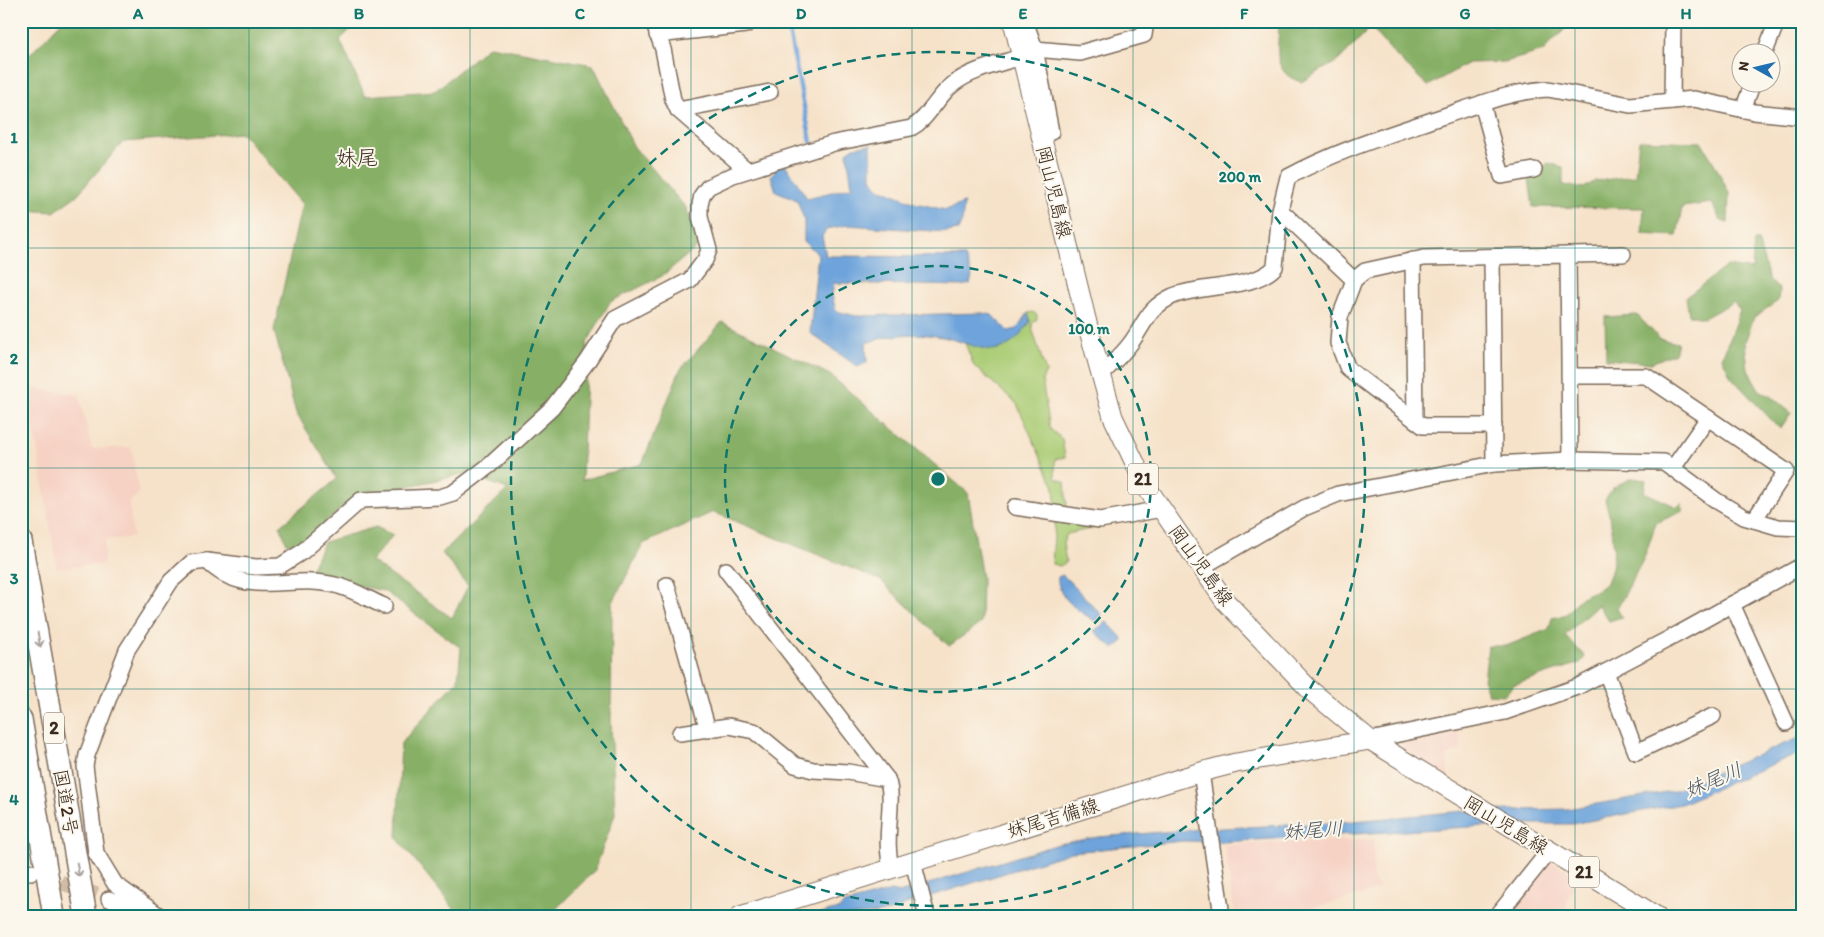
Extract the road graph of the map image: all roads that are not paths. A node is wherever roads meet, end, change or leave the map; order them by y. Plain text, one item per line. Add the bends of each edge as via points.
1 (745, 21) edge
2 (1013, 21) edge
3 (1025, 21) edge
4 (1146, 21) edge
5 (1673, 21) edge
6 (1770, 21) edge
7 (655, 28) edge
8 (1769, 42) edge
9 (1028, 53) junction
10 (770, 92) dead end
11 (1749, 92) edge
12 (1672, 101) junction
13 (1482, 103) junction
14 (678, 110) junction
15 (1743, 110) junction
16 (1803, 117) edge
17 (748, 170) junction
18 (1534, 170) dead end
19 (1280, 210) junction
20 (1623, 254) dead end
21 (1568, 255) junction
22 (1492, 257) junction
23 (1413, 260) junction
24 (1354, 280) junction
25 (1101, 375) junction
26 (1570, 376) junction
27 (1708, 418) junction
28 (1415, 420) junction
29 (1494, 426) junction
30 (1570, 460) junction
31 (1494, 464) junction
32 (1673, 468) junction
33 (1015, 507) dead end
34 (1162, 509) junction
35 (1754, 520) junction
36 (1803, 528) edge
37 (21, 541) edge
38 (207, 561) junction
39 (1803, 565) edge
40 (1202, 567) junction
41 (726, 570) dead end
42 (667, 585) dead end
43 (1732, 604) junction
44 (384, 606) dead end
45 (1606, 672) junction
46 (1713, 716) dead end
47 (21, 719) edge
48 (1786, 723) dead end
49 (708, 730) junction
50 (680, 733) dead end
51 (1370, 740) junction
52 (1201, 772) junction
53 (887, 780) junction
54 (1549, 851) junction
55 (892, 869) junction
56 (914, 869) junction
57 (109, 898) tunnel mouth
58 (927, 915) edge
59 (54, 916) edge
60 (86, 916) edge
61 (154, 916) edge
62 (160, 916) edge
63 (740, 916) edge
64 (1222, 916) edge
65 (1497, 916) edge
66 (1656, 916) edge

1 - 7 street via 746,26
2 - 9 main road, 岡山児島線 / 21
3 - 9 street
4 - 9 street via 1144,35 1085,53
5 - 12 street
6 - 8 street via 1776,24
7 - 14 street
9 - 17 street via 951,85 921,123 911,128 834,143
9 - 25 main road, 岡山児島線 / 21 via 1040,136
10 - 14 street
11 - 15 street
12 - 13 street via 1630,105 1548,89
12 - 15 street via 1694,99
13 - 18 street via 1502,176
13 - 19 street via 1362,143 1312,164 1288,177
14 - 17 street
15 - 16 street
17 - 38 street via 708,187 702,195 700,217 709,250 690,280 615,318 552,408 490,465 453,493 440,497 360,500 302,552 280,566 256,567
19 - 24 street
19 - 25 street via 1275,267 1271,272 1237,285 1202,288 1172,297 1147,314 1130,344
20 - 21 street
21 - 22 street
21 - 26 street
22 - 23 street
22 - 29 street
23 - 24 street via 1365,271
23 - 28 street
24 - 28 street via 1340,317 1338,343 1348,369
25 - 34 main road, 岡山児島線 / 21 via 1113,417 1130,455
26 - 27 street via 1646,376
26 - 30 street
27 - 32 street
27 - 35 street via 1786,471
28 - 29 street via 1423,426
29 - 31 street
30 - 31 street
30 - 32 street via 1664,462
31 - 40 street via 1338,494 1304,508
32 - 35 street via 1717,501
33 - 34 street via 1100,520
34 - 40 main road, 岡山児島線 / 21
35 - 36 street via 1778,527
37 -> 60 highway, 国道2号 / 2
38 - 44 street via 217,572 237,580 260,584 338,585
38 - 62 street via 191,563 171,581 131,642 87,755 96,853 115,884
39 - 43 street
40 - 51 main road, 岡山児島線 / 21 via 1225,601 1310,690
41 - 53 street
42 - 49 street
43 - 45 street
43 - 48 street
45 - 46 street via 1636,752
45 - 51 street via 1577,687 1505,712
47 - 59 highway, 国道2号 / 2
49 - 50 street
49 - 53 street via 729,726 754,731 795,765
51 - 52 main road, 妹尾吉備線 via 1236,762
51 - 54 main road, 岡山児島線 / 21
52 - 56 main road, 妹尾吉備線
52 - 64 street
53 - 55 street via 890,792 886,848
54 - 65 street
54 - 66 main road, 岡山児島線 / 21
55 - 56 main road, 妹尾吉備線
55 - 63 main road, 妹尾吉備線
56 - 58 street
57 - 61 street

